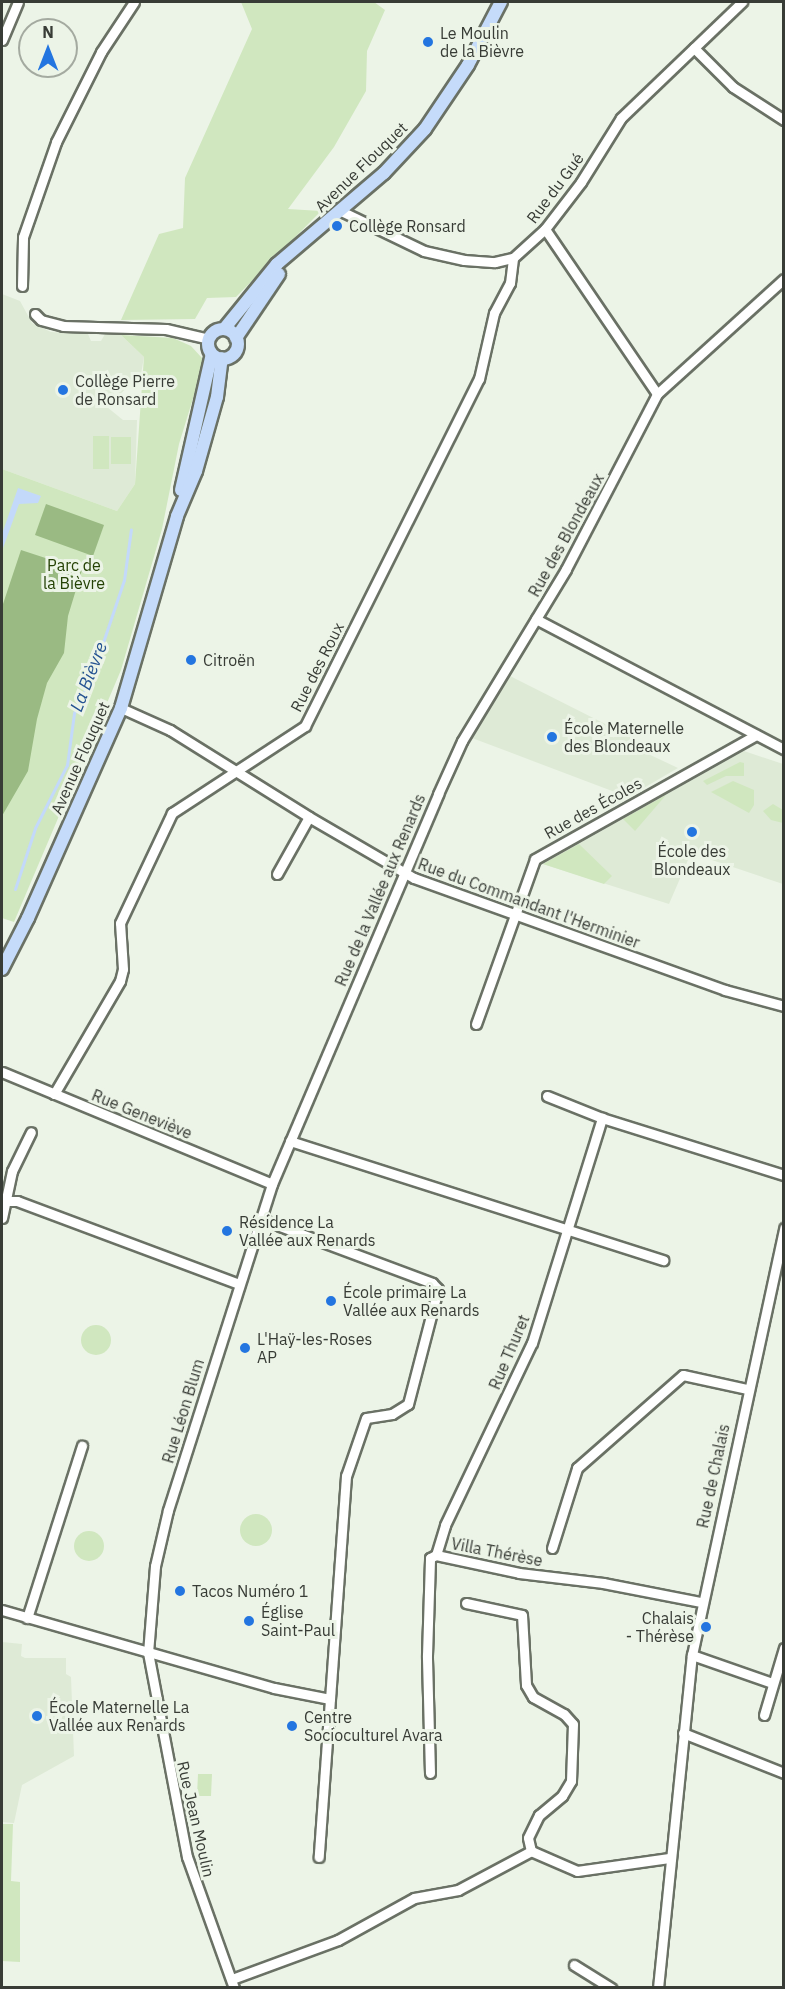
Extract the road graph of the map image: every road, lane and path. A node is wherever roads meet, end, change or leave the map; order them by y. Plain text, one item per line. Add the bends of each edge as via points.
1 (18, 2) edge
2 (134, 2) edge
3 (501, 2) edge
4 (742, 2) edge
5 (2, 40) edge
6 (694, 48) junction
7 (783, 120) edge
8 (341, 211) junction
9 (545, 229) junction
10 (317, 232) junction
11 (513, 258) junction
12 (783, 279) edge
13 (22, 286) dead end
14 (34, 314) dead end
15 (224, 329) junction
16 (236, 338) junction
17 (209, 339) junction
18 (217, 356) junction
19 (657, 394) junction
20 (536, 619) junction
21 (121, 708) junction
22 (756, 735) junction
23 (783, 749) edge
24 (238, 770) junction
25 (309, 817) junction
26 (404, 872) junction
27 (277, 874) dead end
28 (514, 915) junction
29 (2, 969) edge
30 (783, 1006) edge
31 (476, 1023) dead end
32 (2, 1072) edge
33 (54, 1094) junction
34 (547, 1096) dead end
35 (602, 1118) junction
36 (31, 1132) dead end
37 (290, 1141) junction
38 (783, 1175) edge
39 (272, 1184) junction
40 (8, 1201) junction
41 (2, 1218) edge
42 (261, 1219) junction
43 (783, 1228) edge
44 (566, 1231) junction
45 (664, 1260) dead end
46 (238, 1284) junction
47 (747, 1389) junction
48 (82, 1446) dead end
49 (552, 1548) dead end
50 (436, 1555) junction
51 (701, 1602) junction
52 (466, 1603) dead end
53 (2, 1610) edge
54 (27, 1618) junction
55 (783, 1648) edge
56 (148, 1653) junction
57 (692, 1655) junction
58 (772, 1683) junction
59 (330, 1699) junction
60 (764, 1715) dead end
61 (683, 1733) junction
62 (430, 1773) dead end
63 (783, 1773) edge
64 (531, 1851) junction
65 (319, 1857) dead end
66 (669, 1858) junction
67 (574, 1965) dead end
68 (233, 1983) edge
69 (611, 1988) edge
70 (658, 1988) edge

1 - 5 street
2 - 13 street via 101,52 56,142 23,237
3 - 8 main road, Avenue Flouquet via 468,65 425,129
4 - 6 street, Rue du Gué
6 - 7 street via 733,87
6 - 9 street, Rue du Gué via 621,118 581,182
8 - 10 main road, Avenue Flouquet
8 - 11 street via 424,251 464,260 495,262
9 - 11 street, Rue du Gué
9 - 19 street
10 - 15 main road, Avenue Flouquet via 277,264
10 - 16 main road, Avenue Flouquet via 270,284
11 - 24 street, Rue des Roux via 510,283 494,313 479,379 304,726
12 - 19 street, Rue des Blondeaux
14 - 17 street via 63,326 166,329
15 - 16 main road
15 - 17 main road, Avenue Flouquet via 214,332
16 - 18 main road, Avenue Flouquet via 234,353
17 - 18 main road, Avenue Flouquet
18 - 21 main road, Avenue Flouquet via 177,516
19 - 20 street, Rue des Blondeaux
20 - 22 street, Rue des Blondeaux
20 - 26 street, Rue de la Vallée aux Renards via 462,741
21 - 24 street, Rue du Commandant l'Herminier via 170,730
21 - 29 main road, Avenue Flouquet
22 - 23 street, Rue des Blondeaux
22 - 28 street, Rue des Écoles via 535,859
24 - 25 street, Rue du Commandant l'Herminier
24 - 33 street, Rue des Roux via 170,817 120,924 120,981
25 - 26 street, Rue du Commandant l'Herminier
25 - 27 street
26 - 28 street, Rue du Commandant l'Herminier
26 - 37 street, Rue de la Vallée aux Renards
28 - 30 street, Rue du Commandant l'Herminier
28 - 31 street, Rue des Écoles
32 - 33 street, Rue Geneviève
33 - 39 street, Rue Geneviève
34 - 35 street
35 - 38 street
35 - 44 street, Rue Thuret
36 - 40 street via 12,1172
37 - 39 street, Rue de la Vallée aux Renards
37 - 44 street
39 - 42 street, Rue Léon Blum
40 - 41 street
40 - 46 street via 17,1201
42 - 46 street, Rue Léon Blum
42 - 59 street via 432,1283 438,1289 408,1404 402,1411 366,1418 346,1476 339,1616
43 - 47 street, Rue de Chalais
44 - 45 street
44 - 50 street, Rue Thuret via 532,1344 445,1525
46 - 56 street, Rue Léon Blum via 168,1510 155,1566
47 - 49 street via 683,1375 577,1468
47 - 51 street, Rue de Chalais
48 - 54 street
50 - 51 street, Villa Thérèse via 519,1574 603,1583
50 - 62 street, Villa Thérèse via 430,1558 427,1645
51 - 57 street, Rue de Chalais
52 - 64 street via 522,1615 526,1685 533,1697 564,1714 573,1724 571,1781 562,1796 539,1815 528,1838
53 - 54 street
54 - 56 street
55 - 58 street
56 - 59 street via 286,1691
56 - 68 street, Rue Jean Moulin via 187,1857
57 - 58 street
57 - 61 street, Rue de Chalais
58 - 60 street
59 - 65 street
61 - 63 street
61 - 66 street, Rue de Chalais
64 - 66 street via 577,1871
64 - 68 street via 458,1890 414,1898 338,1940
66 - 70 street, Rue de Chalais
67 - 69 street

